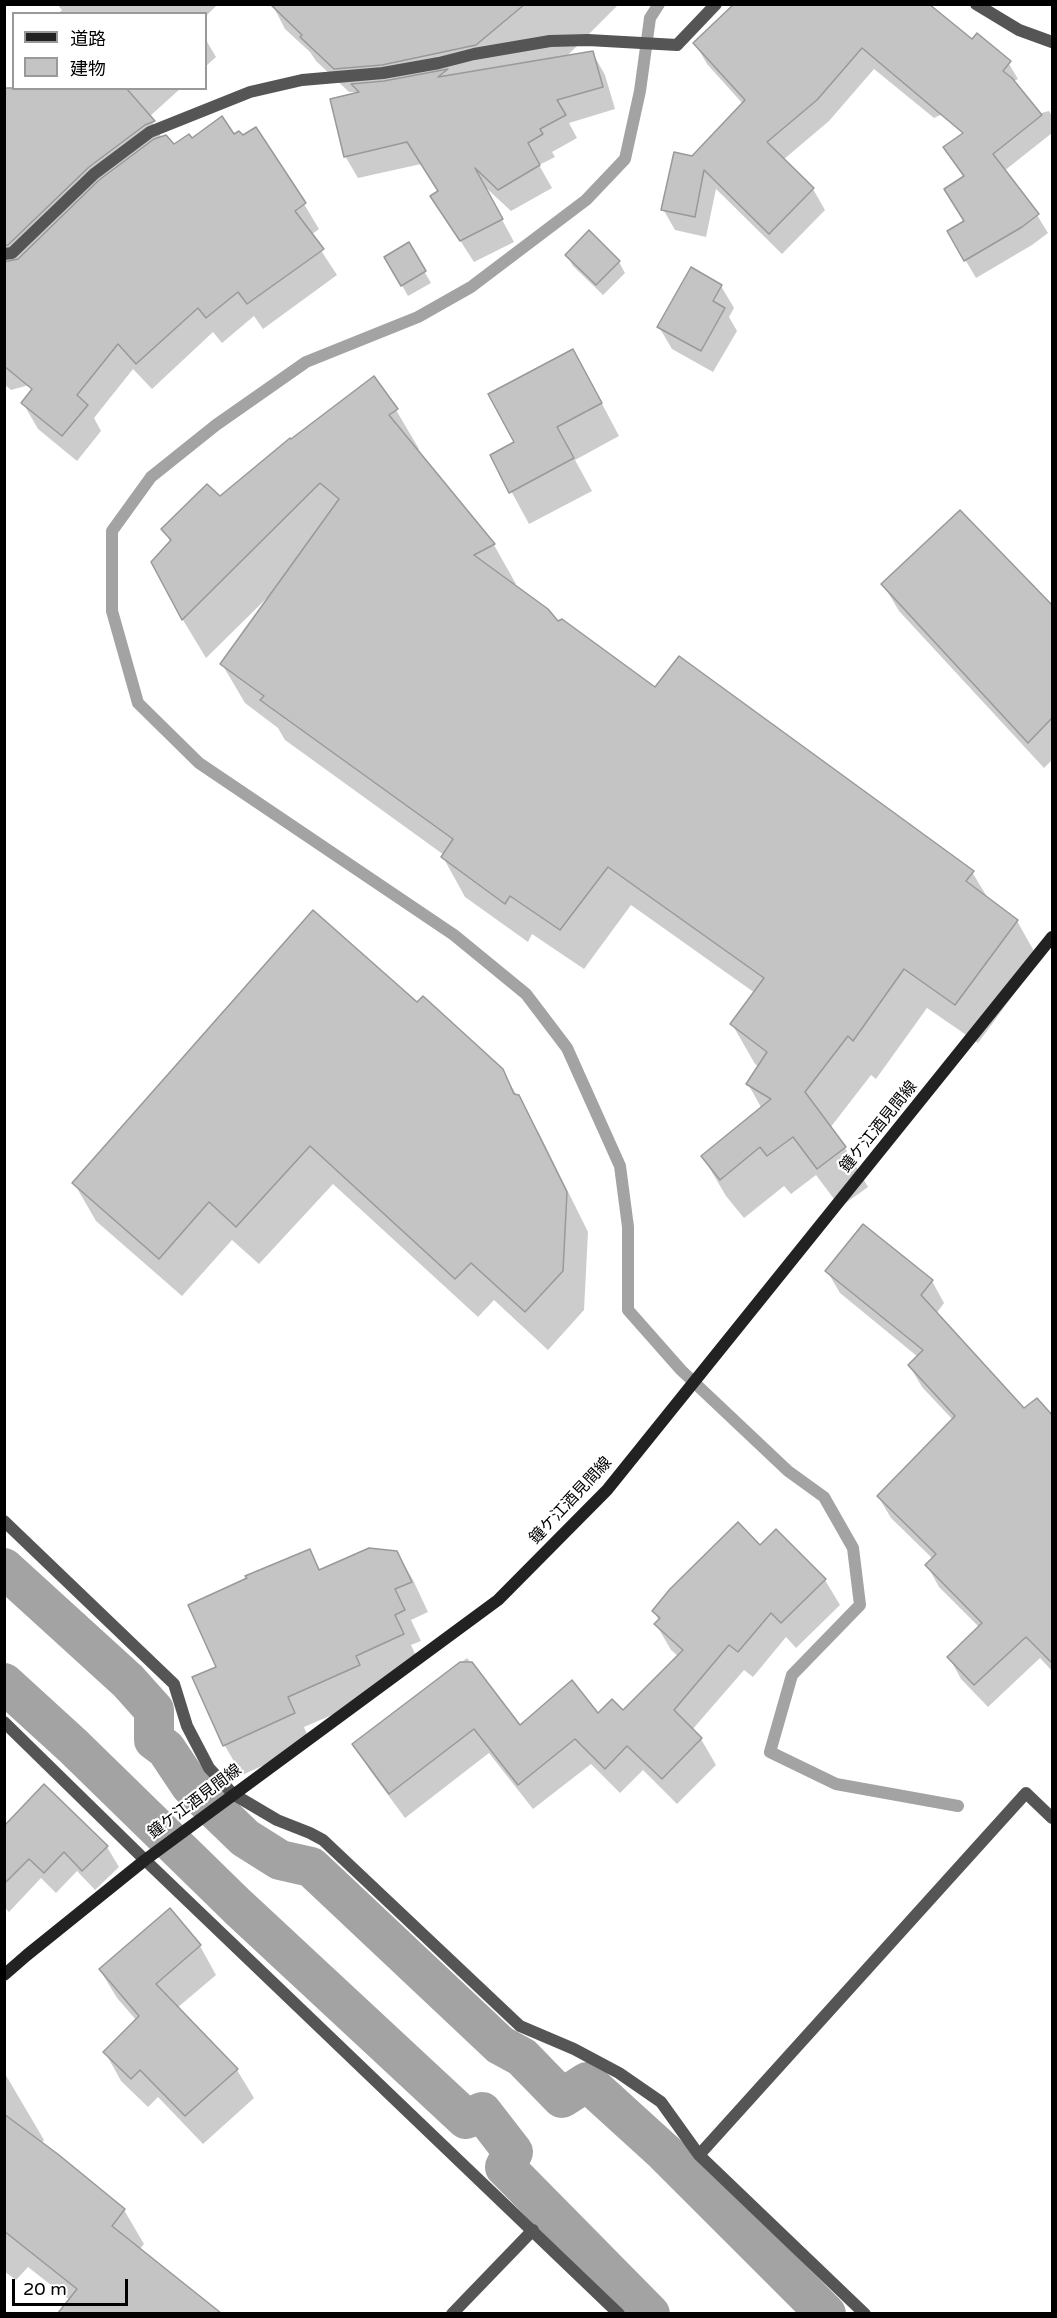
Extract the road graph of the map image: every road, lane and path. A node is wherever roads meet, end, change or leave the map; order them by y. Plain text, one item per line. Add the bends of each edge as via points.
1 (716, 4) edge
2 (976, 4) edge
3 (1053, 42) edge
4 (4, 254) edge
5 (1053, 937) edge
6 (4, 1521) edge
7 (4, 1722) edge
8 (233, 1794) junction
9 (1053, 1818) edge
10 (145, 1860) junction
11 (4, 1975) edge
12 (699, 2155) junction
13 (533, 2230) junction
14 (452, 2313) edge
15 (619, 2313) edge
16 (865, 2313) edge

1 - 4 street via 677,45 550,42 383,73 302,80 250,92 150,132 94,174 12,253
2 - 3 street via 1019,30
5 - 8 main road, 鐘ケ江酒見間線 via 607,1490 498,1600
6 - 8 street via 174,1684 187,1726 209,1768
7 - 10 street
8 - 10 main road, 鐘ケ江酒見間線
8 - 12 street via 277,1820 323,1840 520,2026 619,2073 661,2102
9 - 12 street via 1026,1793
10 - 11 main road, 鐘ケ江酒見間線
10 - 13 street
12 - 16 street
13 - 14 street
13 - 15 street

